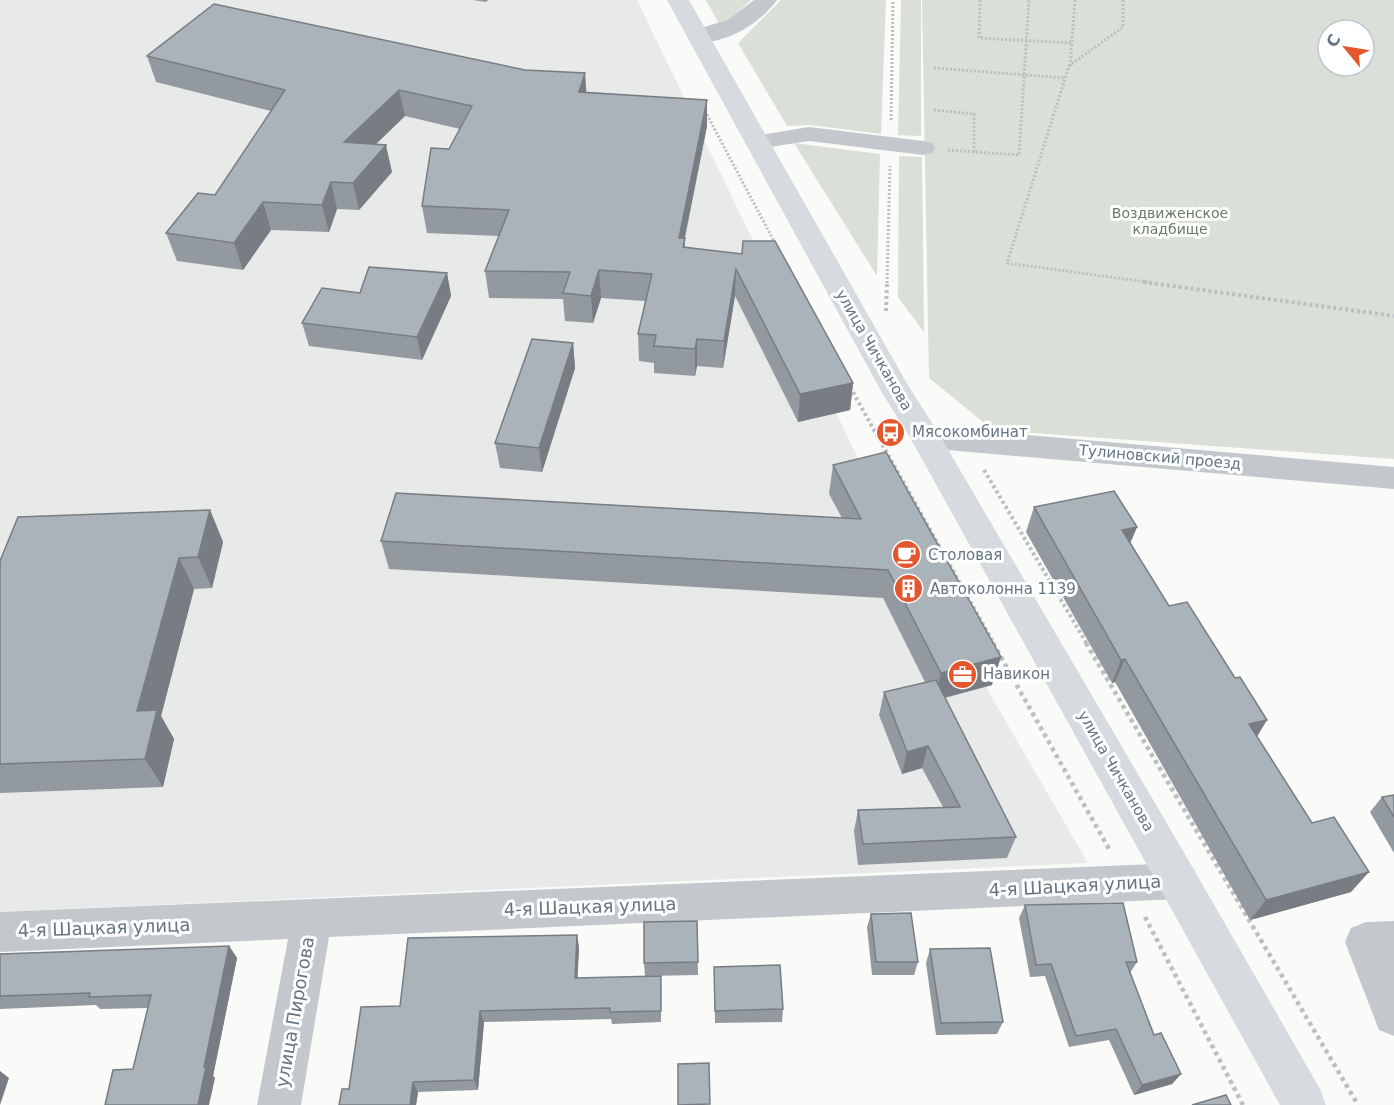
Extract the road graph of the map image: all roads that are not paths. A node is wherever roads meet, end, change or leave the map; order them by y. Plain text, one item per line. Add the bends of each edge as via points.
1 (678, 0) edge
2 (766, 0) edge
3 (698, 36) junction
4 (757, 142) junction
5 (923, 147) road end
6 (925, 437) junction
7 (1394, 478) edge
8 (1179, 881) junction
9 (312, 919) junction
10 (0, 932) edge
11 (1394, 941) edge
12 (1394, 1015) edge
13 (279, 1105) edge
14 (1304, 1105) edge

1 - 3 main road, улица Чичканова
2 - 3 street via 735,28
3 - 4 main road, улица Чичканова
4 - 5 street via 809,134
4 - 6 main road, улица Чичканова
6 - 7 street, Тулиновский проезд
6 - 8 main road, улица Чичканова
8 - 9 street, 4-я Шацкая улица
8 - 14 main road, улица Чичканова
9 - 10 street, 4-я Шацкая улица
9 - 13 street, улица Пирогова
11 - 12 street via 1366,942

